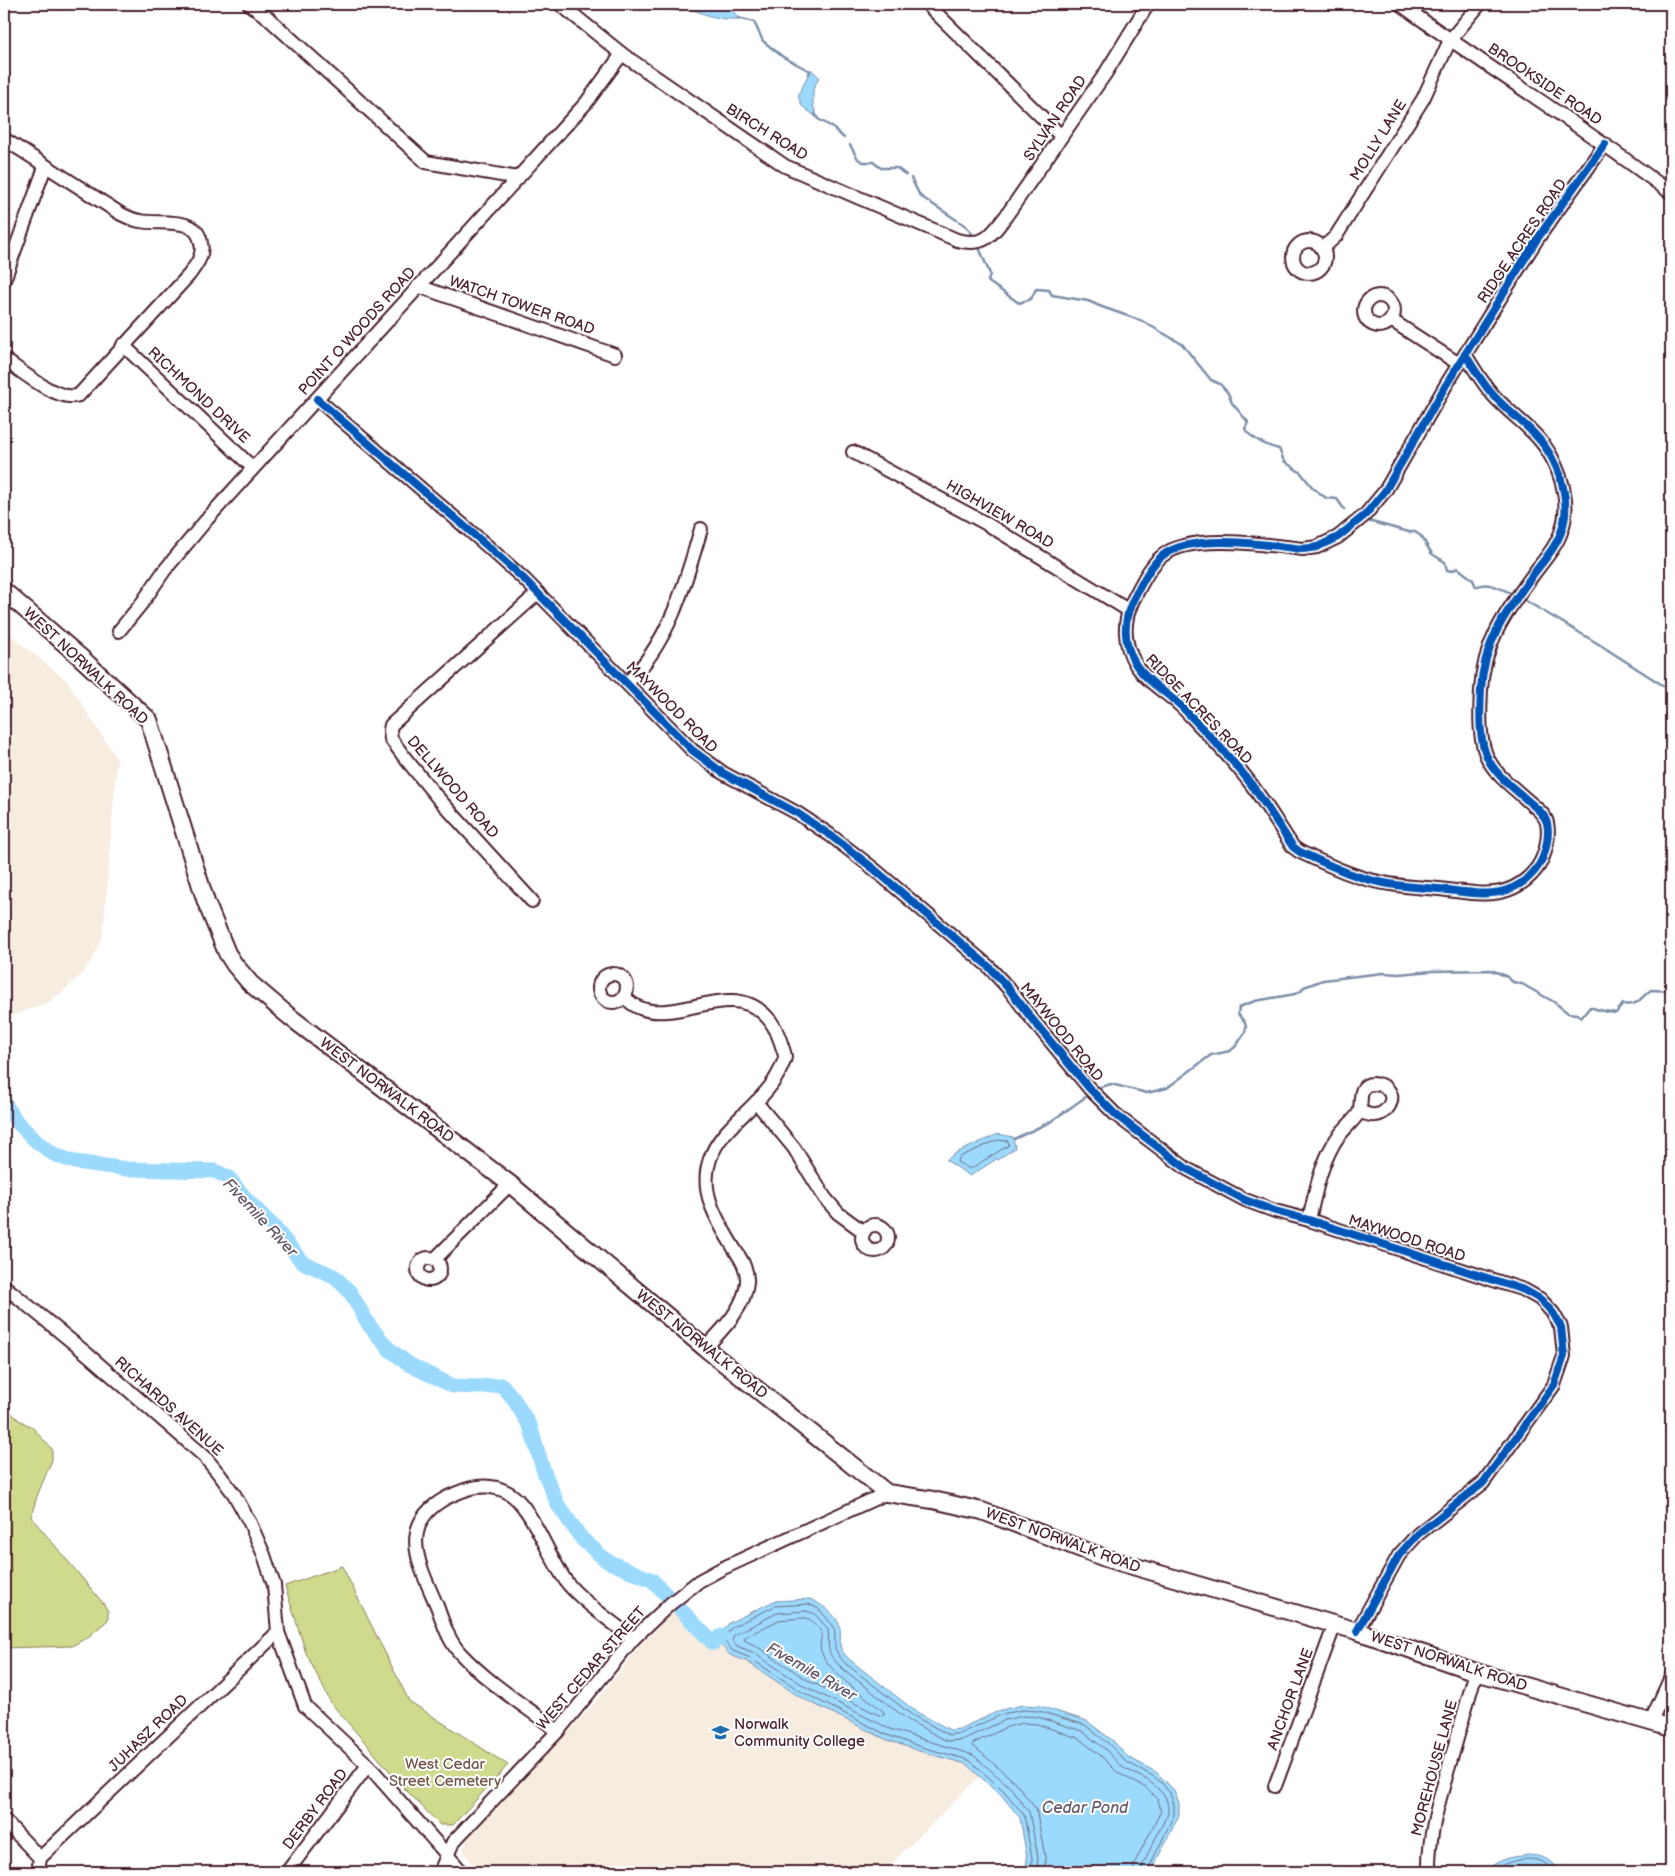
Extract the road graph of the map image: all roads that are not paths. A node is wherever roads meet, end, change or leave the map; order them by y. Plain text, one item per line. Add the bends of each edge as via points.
1 (249, 4) edge
2 (560, 4) edge
3 (927, 4) edge
4 (1148, 4) edge
5 (1400, 4) edge
6 (1480, 4) edge
7 (1450, 40) junction
8 (622, 54) junction
9 (1060, 136) junction
10 (4, 139) edge
11 (1605, 144) junction
12 (45, 167) junction
13 (518, 178) junction
14 (1671, 193) edge
15 (977, 243) joint
16 (1322, 248) dead end
17 (4, 280) edge
18 (418, 286) junction
19 (1390, 320) dead end
20 (123, 345) junction
21 (615, 355) dead end
22 (4, 359) edge
23 (1462, 359) junction
24 (317, 400) junction
25 (853, 452) dead end
26 (253, 468) junction
27 (701, 529) dead end
28 (4, 591) edge
29 (538, 592) junction
30 (1128, 610) junction
31 (119, 631) dead end
32 (627, 683) junction
33 (532, 901) dead end
34 (624, 997) dead end
35 (756, 1102) junction
36 (1360, 1112) dead end
37 (510, 1184) junction
38 (1309, 1220) junction
39 (864, 1232) dead end
40 (435, 1259) dead end
41 (4, 1286) edge
42 (705, 1348) junction
43 (888, 1493) junction
44 (1335, 1624) junction
45 (1357, 1631) junction
46 (278, 1632) junction
47 (633, 1639) junction
48 (1476, 1672) junction
49 (1671, 1677) edge
50 (1650, 1723) junction
51 (1671, 1728) edge
52 (558, 1731) junction
53 (368, 1766) junction
54 (1275, 1786) dead end
55 (4, 1820) edge
56 (447, 1856) junction
57 (40, 1858) junction
58 (38, 1872) edge
59 (287, 1872) edge
60 (440, 1872) edge
61 (462, 1872) edge
62 (1429, 1872) edge

1 - 13 street via 267,16 426,162
2 - 8 street, BIRCH ROAD
3 - 9 street
4 - 9 street, SYLVAN ROAD via 1105,74
5 - 7 street, BROOKSIDE ROAD
6 - 7 street, MOLLY LANE
7 - 11 street, BROOKSIDE ROAD
7 - 16 street, MOLLY LANE via 1423,99 1402,135 1336,236
8 - 13 street, POINT O WOODS ROAD via 586,102
8 - 15 street, BIRCH ROAD via 785,166 957,240
9 - 15 street, SYLVAN ROAD via 994,232
10 - 12 street
11 - 14 street, BROOKSIDE ROAD
11 - 23 street, RIDGE ACRES ROAD via 1537,238
12 - 17 street
12 - 20 street via 121,214 141,221 185,224 201,239 202,254 195,268
13 - 18 street, POINT O WOODS ROAD
18 - 21 street, WATCH TOWER ROAD
18 - 24 street, POINT O WOODS ROAD
19 - 23 street
20 - 22 street via 84,391 75,397 47,388
20 - 26 street, RICHMOND DRIVE
23 - 30 street, RIDGE ACRES ROAD via 1395,477 1374,506 1338,537 1303,549 1207,542 1170,550 1154,565
23 - 30 street, RIDGE ACRES ROAD via 1494,397 1530,429 1547,450 1563,487 1565,516 1562,530 1492,640 1481,679 1485,753 1502,777 1547,822 1548,832 1540,864 1515,887 1494,894 1404,887 1360,877 1293,847 1230,759 1181,706 1145,677 1135,664 1126,639
24 - 26 street, POINT O WOODS ROAD
24 - 29 street, MAYWOOD ROAD
25 - 30 street, HIGHVIEW ROAD via 987,524
26 - 31 street, POINT O WOODS ROAD via 164,571
27 - 32 street via 684,590 668,625 640,671
28 - 37 main road, WEST NORWALK ROAD via 149,720 206,902 227,953 250,983 368,1080
29 - 32 street, MAYWOOD ROAD
29 - 33 street, DELLWOOD ROAD via 391,725 390,730 391,739 437,797
32 - 38 street, MAYWOOD ROAD via 705,761 830,835 982,961 1009,989 1089,1088 1144,1138 1187,1170 1245,1200
34 - 35 street via 639,1008 659,1012 720,1000 746,1004 763,1012 776,1029 785,1057 776,1079
35 - 39 street via 794,1148 825,1198 838,1213
35 - 42 street via 722,1137 710,1158 705,1180 710,1204 744,1264 747,1281 741,1303
36 - 38 street via 1335,1142 1323,1167
37 - 40 street
37 - 42 main road, WEST NORWALK ROAD
38 - 45 street, MAYWOOD ROAD via 1524,1290 1540,1299 1561,1327 1564,1356 1554,1385 1483,1483 1418,1534 1399,1555
41 - 46 street, RICHARDS AVENUE via 180,1434 219,1474 234,1494 264,1554 274,1585
42 - 43 main road, WEST NORWALK ROAD
43 - 44 main road, WEST NORWALK ROAD via 982,1511 1105,1558
43 - 47 street, WEST CEDAR STREET via 700,1581
44 - 45 main road, WEST NORWALK ROAD
44 - 54 street, ANCHOR LANE
45 - 48 main road, WEST NORWALK ROAD
46 - 53 street, RICHARDS AVENUE via 305,1706
46 - 57 street, JUHASZ ROAD
47 - 52 street, WEST CEDAR STREET
47 - 52 street via 569,1585 523,1504 511,1494 494,1487 472,1487 440,1502 424,1514 416,1534 418,1558 451,1642 471,1664
48 - 50 main road, WEST NORWALK ROAD
48 - 62 street, MOREHOUSE LANE via 1437,1807 1428,1856
49 - 50 street
50 - 51 main road, WEST NORWALK ROAD
52 - 56 street, WEST CEDAR STREET via 453,1842
53 - 56 street, RICHARDS AVENUE
53 - 59 street, DERBY ROAD
55 - 57 street
56 - 60 street, WEST CEDAR STREET
56 - 61 street, RICHARDS AVENUE
57 - 58 street

